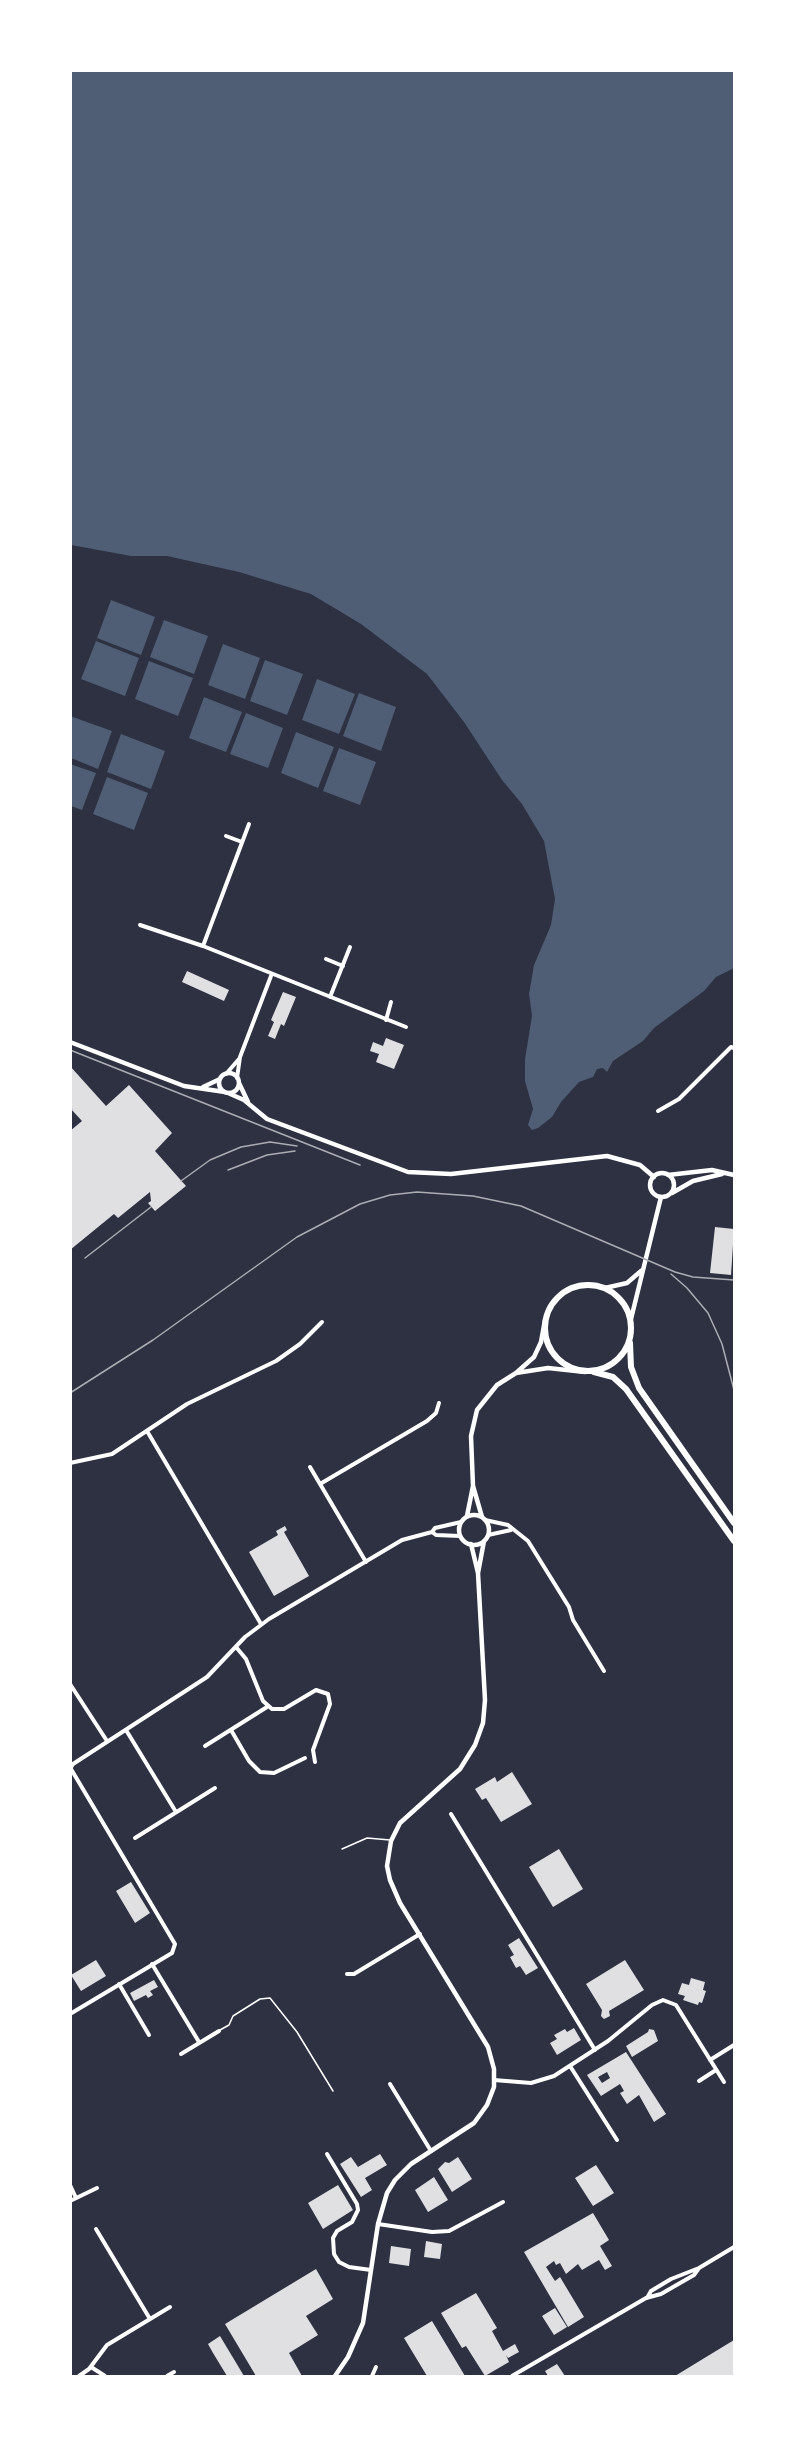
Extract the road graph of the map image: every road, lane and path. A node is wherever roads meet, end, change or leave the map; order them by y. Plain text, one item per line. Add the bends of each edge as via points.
1 (249, 824) dead end
2 (226, 836) dead end
3 (242, 843) junction
4 (140, 925) dead end
5 (202, 946) junction
6 (350, 947) dead end
7 (326, 959) dead end
8 (343, 966) junction
9 (271, 975) junction
10 (330, 998) junction
11 (391, 1002) dead end
12 (386, 1020) junction
13 (406, 1027) dead end
14 (70, 1042) edge
15 (735, 1048) edge
16 (240, 1057) junction
17 (226, 1074) junction
18 (220, 1079) junction
19 (238, 1079) junction
20 (201, 1088) junction
21 (227, 1092) junction
22 (249, 1104) junction
23 (658, 1111) dead end
24 (722, 1174) junction
25 (668, 1175) junction
26 (735, 1175) edge
27 (654, 1177) junction
28 (670, 1194) junction
29 (661, 1197) junction
30 (641, 1271) junction
31 (605, 1288) junction
32 (631, 1319) junction
33 (545, 1320) junction
34 (322, 1322) dead end
35 (630, 1342) junction
36 (589, 1372) junction
37 (516, 1374) junction
38 (439, 1403) dead end
39 (147, 1431) junction
40 (70, 1463) edge
41 (310, 1467) dead end
42 (320, 1484) junction
43 (473, 1486) junction
44 (467, 1516) junction
45 (483, 1518) junction
46 (461, 1522) junction
47 (735, 1523) edge
48 (511, 1530) junction
49 (432, 1532) junction
50 (488, 1535) junction
51 (460, 1536) junction
52 (484, 1541) junction
53 (735, 1541) edge
54 (471, 1544) junction
55 (366, 1562) junction
56 (478, 1573) junction
57 (261, 1624) junction
58 (236, 1647) junction
59 (604, 1671) dead end
60 (70, 1684) edge
61 (267, 1707) junction
62 (126, 1730) junction
63 (231, 1730) junction
64 (107, 1741) junction
65 (205, 1746) dead end
66 (305, 1758) dead end
67 (315, 1762) dead end
68 (71, 1768) edge
69 (215, 1788) dead end
70 (176, 1812) junction
71 (451, 1814) dead end
72 (135, 1838) dead end
73 (391, 1841) junction
74 (342, 1849) dead end
75 (420, 1934) junction
76 (152, 1965) junction
77 (347, 1974) dead end
78 (119, 1984) junction
79 (70, 2014) edge
80 (219, 2031) joint
81 (149, 2035) dead end
82 (199, 2042) junction
83 (735, 2044) edge
84 (595, 2050) junction
85 (181, 2054) dead end
86 (710, 2060) junction
87 (570, 2066) junction
88 (716, 2070) junction
89 (494, 2080) junction
90 (699, 2081) dead end
91 (724, 2082) dead end
92 (390, 2084) dead end
93 (333, 2091) dead end
94 (617, 2140) dead end
95 (431, 2151) junction
96 (327, 2154) dead end
97 (70, 2185) edge
98 (98, 2188) dead end
99 (76, 2198) junction
100 (70, 2201) edge
101 (503, 2202) dead end
102 (378, 2224) junction
103 (96, 2229) dead end
104 (735, 2247) edge
105 (699, 2268) junction
106 (372, 2270) junction
107 (646, 2298) junction
108 (170, 2307) dead end
109 (150, 2319) junction
110 (91, 2367) junction
111 (376, 2367) dead end
112 (174, 2372) dead end
113 (79, 2376) edge
114 (105, 2376) edge
115 (167, 2376) edge
116 (334, 2376) edge
117 (372, 2376) edge
118 (512, 2376) edge

1 - 3 street
2 - 3 street
3 - 5 street
4 - 5 street
5 - 9 street
6 - 8 street
7 - 8 street
8 - 10 street
9 - 10 street
9 - 16 street
10 - 12 street
11 - 12 street
12 - 13 street
14 - 20 street via 179,1084
15 - 23 street via 730,1047 675,1103
16 - 17 street
16 - 19 street
17 - 18 street
17 - 19 street
18 - 20 street
18 - 21 street via 219,1085
19 - 21 street via 236,1089
19 - 22 street
20 - 21 street
21 - 22 street
22 - 27 street via 267,1119 408,1172 461,1174 607,1156 640,1165
24 - 25 street via 712,1170
24 - 26 street
24 - 28 street via 693,1181
25 - 27 street
25 - 28 street via 674,1184
27 - 29 street via 652,1191
28 - 29 street
29 - 30 street
30 - 31 street via 627,1283
30 - 32 street
31 - 32 main road via 623,1302
31 - 33 main road via 586,1284 565,1291 550,1306
32 - 35 main road
33 - 36 main road via 546,1338 553,1354 564,1364
33 - 37 street via 538,1350
34 - 39 street via 276,1361 195,1400
35 - 36 main road via 612,1365
35 - 47 main road via 636,1382
36 - 37 street via 548,1368
36 - 53 main road via 613,1377 630,1393
37 - 43 street via 497,1385 477,1410 471,1436
38 - 42 street via 436,1413 427,1421
39 - 40 street via 109,1455
39 - 57 street
41 - 42 street
42 - 55 street
43 - 44 street
43 - 45 street
44 - 45 street
44 - 46 street
45 - 48 street via 508,1525
45 - 50 street via 489,1526
46 - 49 street
46 - 51 street
48 - 50 street
48 - 59 street via 522,1535 533,1548
49 - 51 street
49 - 55 street via 402,1540
50 - 52 street
51 - 54 street
52 - 54 street
52 - 56 street
54 - 56 street
55 - 57 street
56 - 73 street via 485,1700 478,1738 460,1768 407,1814
57 - 58 street
58 - 61 street via 246,1659
58 - 62 street via 207,1677
60 - 64 street
61 - 63 street
61 - 67 street via 284,1709 316,1690 328,1694 330,1704 313,1750
62 - 64 street
62 - 70 street
63 - 65 street
63 - 66 street via 260,1772 274,1773
64 - 68 street
68 - 76 street via 170,1932 175,1948
69 - 70 street
70 - 72 street
71 - 84 street
73 - 74 lane via 367,1838
73 - 75 street via 387,1866 390,1881
75 - 77 street via 354,1974
75 - 89 street via 485,2040
76 - 78 street
76 - 82 street
78 - 79 street
78 - 81 street
80 - 82 street
80 - 93 lane via 229,2025 233,2016 266,1997 276,2002
82 - 85 street
83 - 86 street
84 - 86 street via 655,2003 667,2000 676,2005
84 - 87 street
86 - 88 street
87 - 89 street via 538,2082
87 - 94 street
88 - 90 street
88 - 91 street
89 - 95 street via 490,2099 480,2116
92 - 95 street
95 - 102 street via 395,2180
96 - 106 street via 358,2210 352,2222 333,2238 334,2254 349,2267
97 - 99 street
98 - 99 street
99 - 100 street
101 - 102 street via 445,2232
102 - 106 street
103 - 109 street
104 - 105 street
105 - 107 street via 671,2279
105 - 107 street via 694,2275 654,2298
106 - 116 street via 359,2335
107 - 118 street
108 - 109 street
109 - 110 street via 107,2345
110 - 113 street
110 - 114 street
111 - 117 street
112 - 115 street

